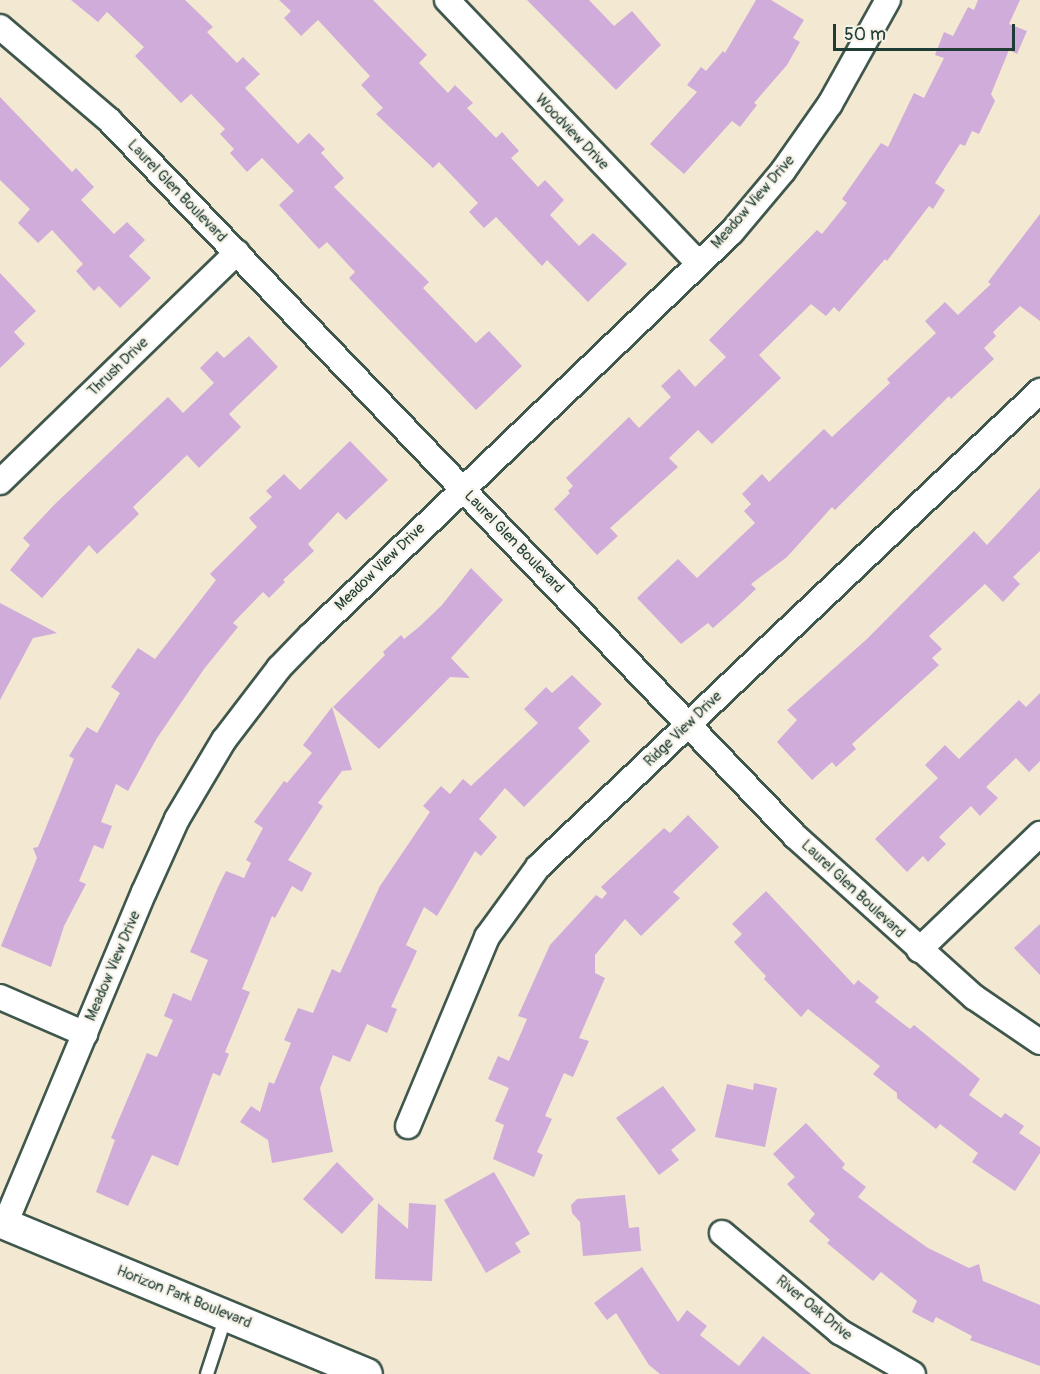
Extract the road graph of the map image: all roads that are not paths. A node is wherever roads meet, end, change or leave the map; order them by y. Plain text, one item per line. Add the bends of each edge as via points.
1 (447, 0) edge
2 (888, 0) edge
3 (0, 27) edge
4 (237, 252) junction
5 (698, 263) junction
6 (1040, 391) edge
7 (0, 482) edge
8 (462, 487) junction
9 (688, 725) junction
10 (1040, 834) edge
11 (919, 950) junction
12 (0, 997) edge
13 (85, 1034) junction
14 (1040, 1042) edge
15 (408, 1126) dead end
16 (2, 1223) edge
17 (722, 1233) dead end
18 (227, 1315) junction
19 (207, 1374) edge
20 (367, 1374) edge
21 (913, 1374) edge

1 - 5 street, Woodview Drive
2 - 5 street, Meadow View Drive via 830,104 783,171 731,232
3 - 4 street, Laurel Glen Boulevard via 110,121
4 - 7 street, Thrush Drive
4 - 8 street, Laurel Glen Boulevard
5 - 8 street, Meadow View Drive
6 - 9 street, Ridge View Drive
8 - 9 street, Laurel Glen Boulevard
8 - 13 street, Meadow View Drive via 287,659 224,740 177,819
9 - 11 street, Laurel Glen Boulevard via 795,836
9 - 15 street, Ridge View Drive via 538,867 502,913 474,963
10 - 11 street
11 - 14 street, Laurel Glen Boulevard via 974,997
12 - 13 street
13 - 16 street, Meadow View Drive
16 - 18 street, Horizon Park Boulevard
17 - 21 street, River Oak Drive via 840,1332
18 - 19 lane
18 - 20 street, Horizon Park Boulevard

